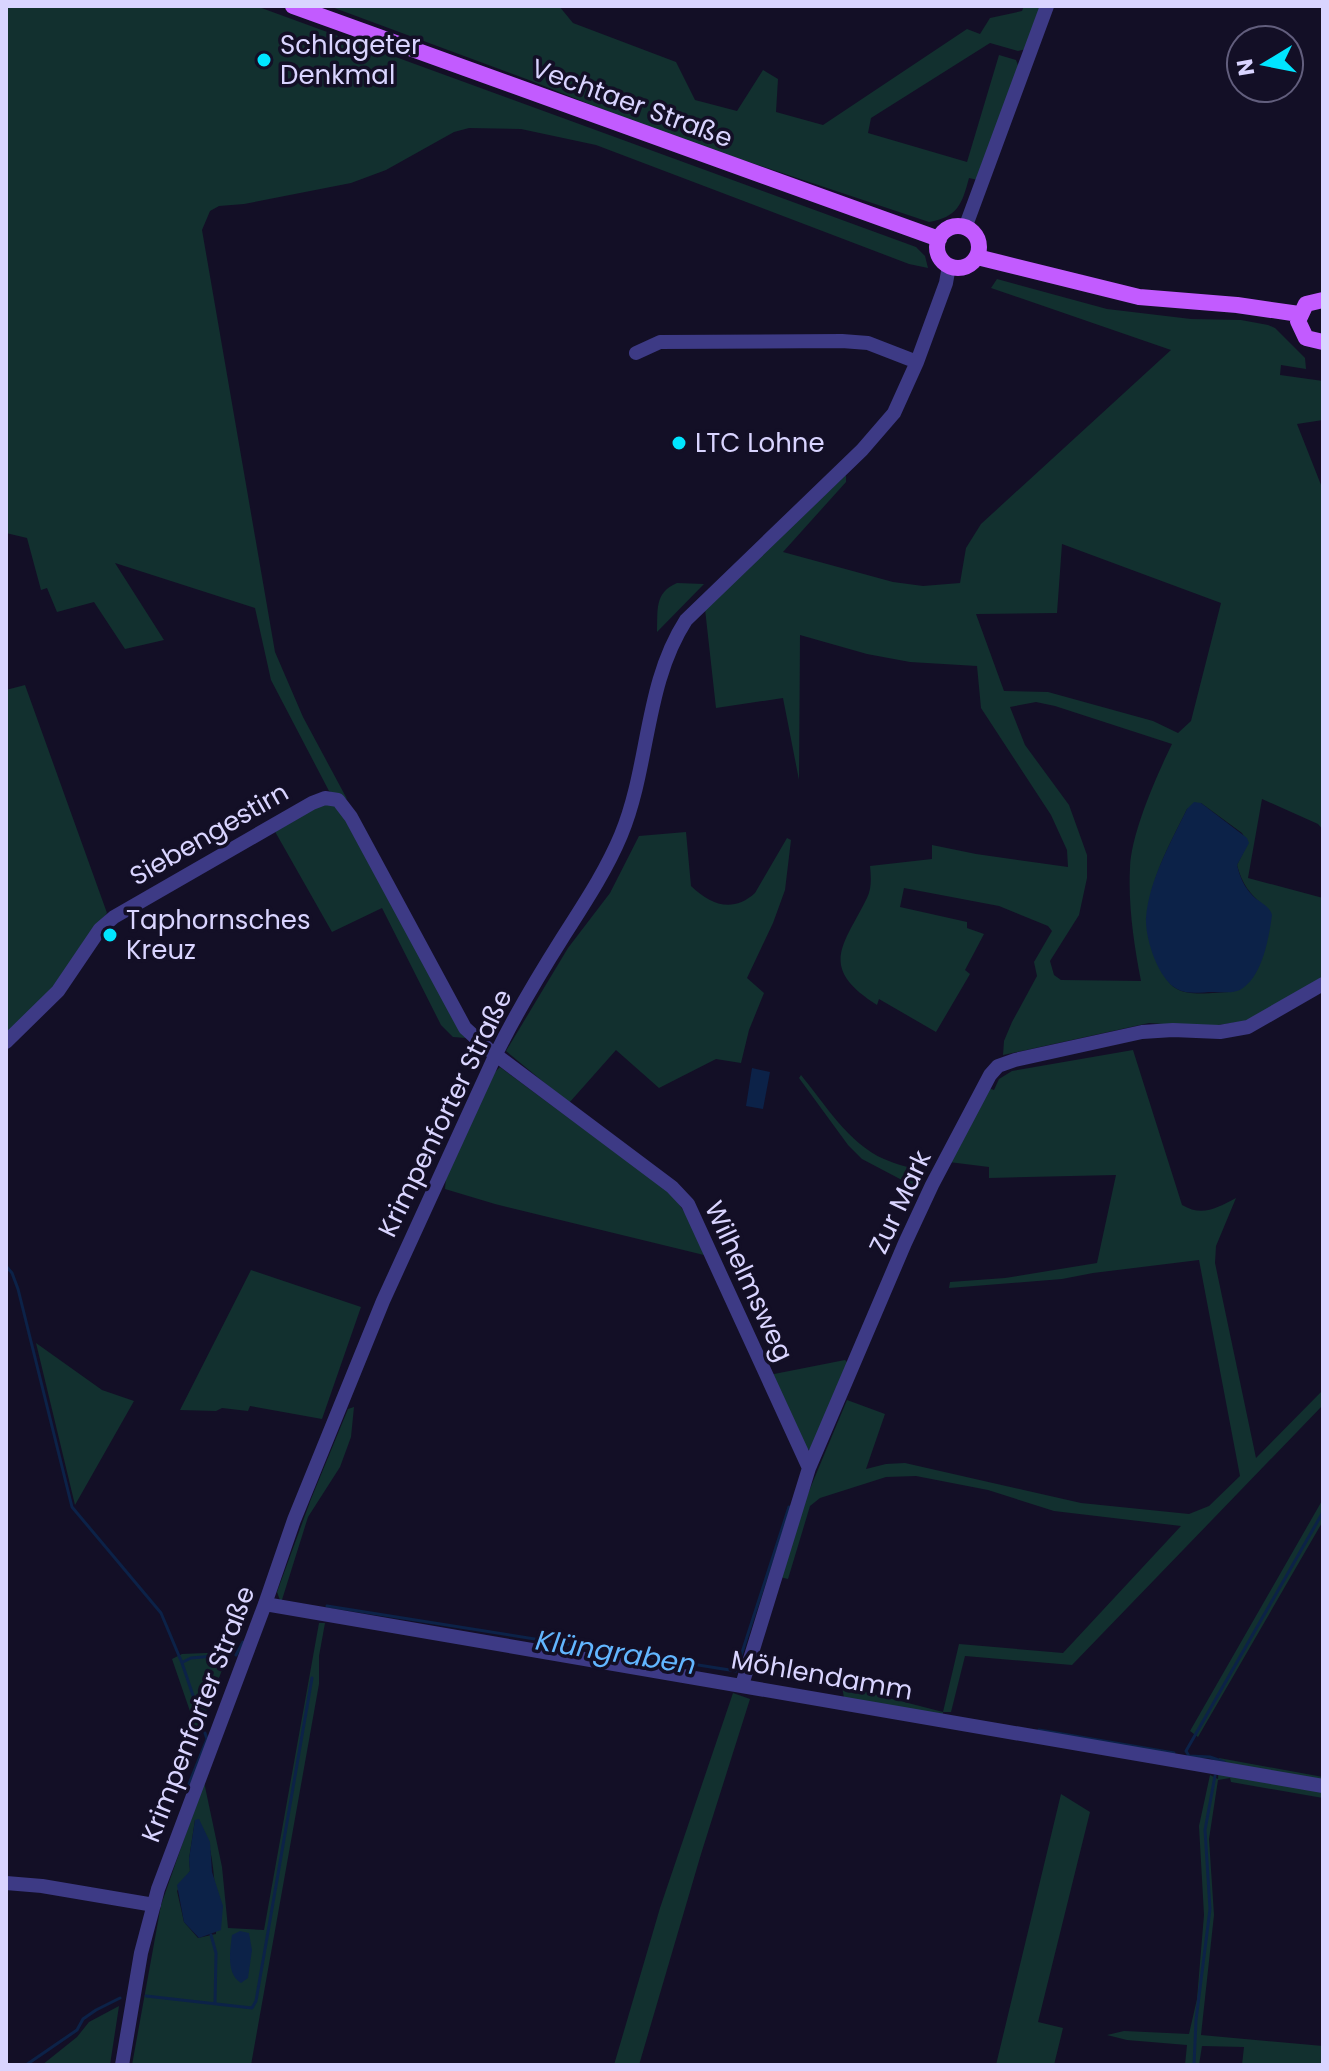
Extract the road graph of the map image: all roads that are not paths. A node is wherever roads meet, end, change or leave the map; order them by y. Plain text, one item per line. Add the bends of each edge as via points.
1 (1047, 6) edge
2 (301, 9) edge
3 (965, 228) junction
4 (939, 239) junction
5 (977, 257) junction
6 (949, 266) junction
7 (1323, 300) edge
8 (1299, 314) junction
9 (1323, 342) edge
10 (636, 353) dead end
11 (917, 362) junction
12 (1323, 984) edge
13 (6, 1042) edge
14 (496, 1054) junction
15 (809, 1468) junction
16 (265, 1604) junction
17 (742, 1685) junction
18 (1323, 1786) edge
19 (6, 1883) edge
20 (154, 1905) junction
21 (122, 2065) edge

1 - 3 street
2 - 4 main road, Vechtaer Straße
3 - 4 main road via 949,228
3 - 5 main road via 977,240
4 - 6 main road via 938,254
5 - 6 main road via 965,267
5 - 8 main road via 1139,297
6 - 11 street, Krimpenforter Straße
7 - 8 main road via 1306,304
8 - 9 main road via 1301,333
10 - 11 street via 660,342 842,341 868,343
11 - 14 street, Krimpenforter Straße via 902,400 883,427 686,620 672,641 621,836
12 - 15 street, Zur Mark via 1248,1027 1142,1032 998,1066 932,1185
13 - 14 street, Siebengestirn via 58,991 114,917 325,798 338,800 351,817 465,1028
14 - 15 street, Wilhelmsweg via 681,1195
14 - 16 street, Krimpenforter Straße via 383,1301
15 - 17 street, Zur Mark
16 - 17 street, Möhlendamm
16 - 20 street, Krimpenforter Straße
17 - 18 street, Möhlendamm
19 - 20 street
20 - 21 street, Krimpenforter Straße

